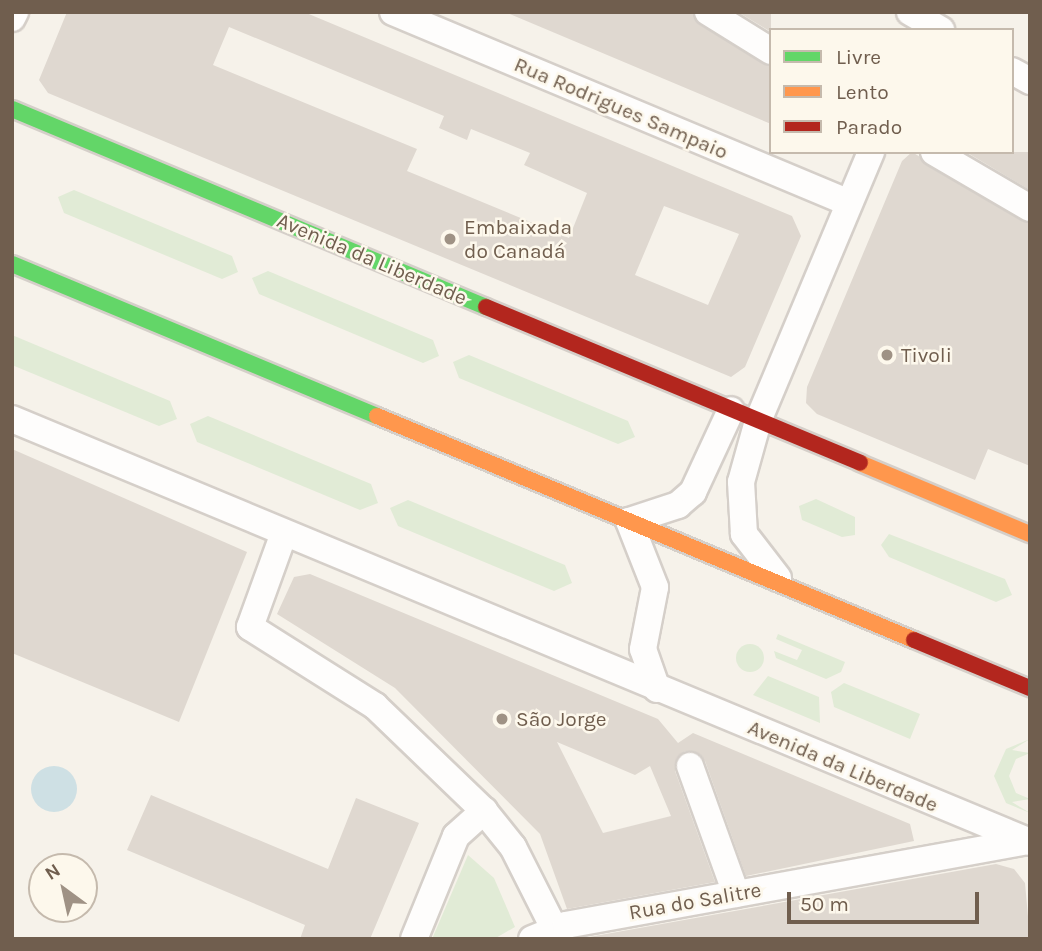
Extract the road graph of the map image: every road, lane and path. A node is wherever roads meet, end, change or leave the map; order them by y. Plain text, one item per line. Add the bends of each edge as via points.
1 (15, 12) edge
2 (393, 12) edge
3 (708, 12) edge
4 (910, 12) edge
5 (12, 18) edge
6 (938, 28) edge
7 (769, 50) edge
8 (1014, 72) edge
9 (1030, 81) edge
10 (12, 109) edge
11 (870, 154) edge
12 (937, 154) edge
13 (849, 203) junction
14 (1030, 208) edge
15 (12, 264) edge
16 (731, 410) junction
17 (12, 419) edge
18 (758, 421) junction
19 (629, 521) junction
20 (284, 533) junction
21 (1030, 534) edge
22 (789, 588) junction
23 (1030, 688) edge
24 (657, 689) junction
25 (690, 766) dead end
26 (484, 811) junction
27 (1028, 842) edge
28 (736, 894) junction
29 (543, 933) edge
30 (414, 939) edge

1 - 5 street
2 - 13 street, Rua Rodrigues Sampaio
3 - 7 street
4 - 6 street
8 - 9 street
10 - 16 street, Avenida da Liberdade
11 - 13 street
12 - 14 street
13 - 18 street
15 - 19 street
16 - 18 street, Avenida da Liberdade
16 - 19 street via 693,492 678,505
17 - 20 street, Avenida da Liberdade
18 - 21 street, Avenida da Liberdade
18 - 22 street via 738,511 757,558
19 - 22 street
19 - 24 street via 655,587 643,649
20 - 24 street, Avenida da Liberdade
20 - 26 street via 248,619 250,626 375,706
22 - 23 street
24 - 27 street, Avenida da Liberdade
25 - 28 street
26 - 29 street via 513,847
26 - 30 street via 456,836
27 - 28 street, Rua do Salitre
28 - 29 street, Rua do Salitre

